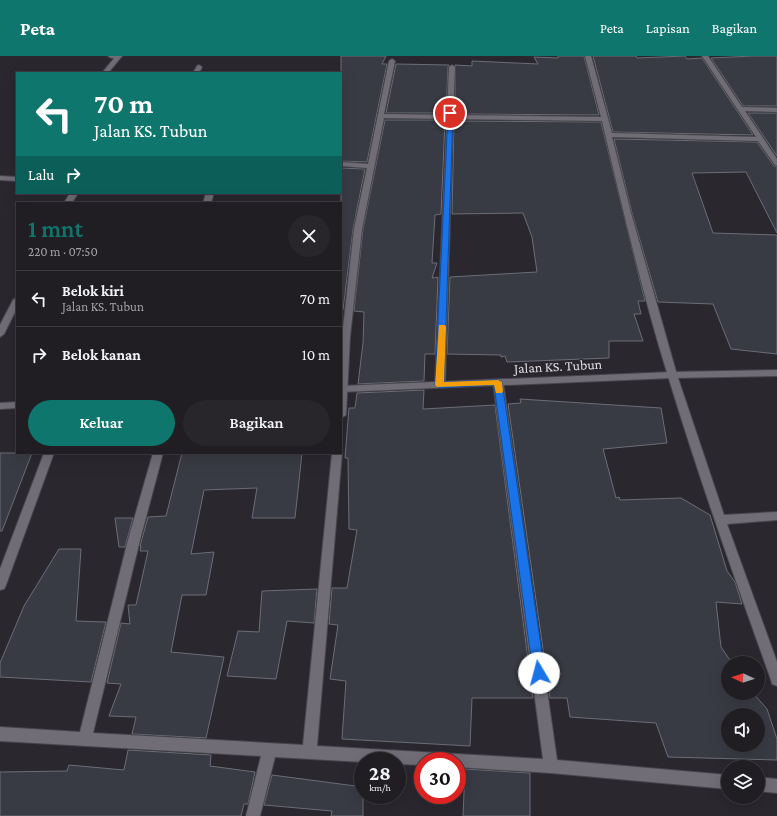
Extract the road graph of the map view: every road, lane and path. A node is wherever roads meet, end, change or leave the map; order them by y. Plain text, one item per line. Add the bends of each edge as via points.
1 (111, 56) edge
2 (119, 56) edge
3 (588, 56) edge
4 (705, 56) edge
5 (392, 61) dead end
6 (452, 67) dead end
7 (106, 72) edge
8 (740, 109) junction
9 (777, 110) edge
10 (380, 116) junction
11 (450, 117) junction
12 (605, 119) junction
13 (609, 135) junction
14 (760, 139) junction
15 (342, 164) edge
16 (777, 164) edge
17 (371, 166) junction
18 (0, 178) edge
19 (16, 179) edge
20 (16, 302) edge
21 (0, 334) edge
22 (777, 373) edge
23 (672, 375) junction
24 (498, 382) junction
25 (440, 385) junction
26 (342, 389) edge
27 (16, 405) edge
28 (0, 406) edge
29 (49, 454) edge
30 (158, 454) edge
31 (338, 454) edge
32 (777, 516) edge
33 (720, 520) junction
34 (0, 585) edge
35 (777, 680) edge
36 (0, 734) edge
37 (84, 739) junction
38 (270, 749) junction
39 (310, 753) junction
40 (551, 766) junction
41 (721, 781) edge
42 (765, 785) edge
43 (777, 786) edge
44 (253, 816) edge

1 - 2 street
2 - 7 street
3 - 12 street
4 - 8 street
5 - 10 street
6 - 11 street
8 - 9 street
8 - 14 street
10 - 11 street
10 - 17 street
11 - 12 street
11 - 25 street
12 - 13 street
13 - 14 street
13 - 23 street via 626,213
14 - 16 street
15 - 17 street
17 - 26 street via 358,229
18 - 19 street
20 - 21 street
22 - 23 street, Jalan KS. Tubun
23 - 24 street, Jalan KS. Tubun
23 - 33 street
24 - 25 street, Jalan KS. Tubun
24 - 40 street
25 - 26 street, Jalan KS. Tubun
27 - 28 street
29 - 34 street
30 - 37 street
31 - 39 street
32 - 33 street
33 - 35 street
36 - 37 street
37 - 38 street
38 - 39 street
38 - 44 street
39 - 40 street
40 - 41 street
42 - 43 street

